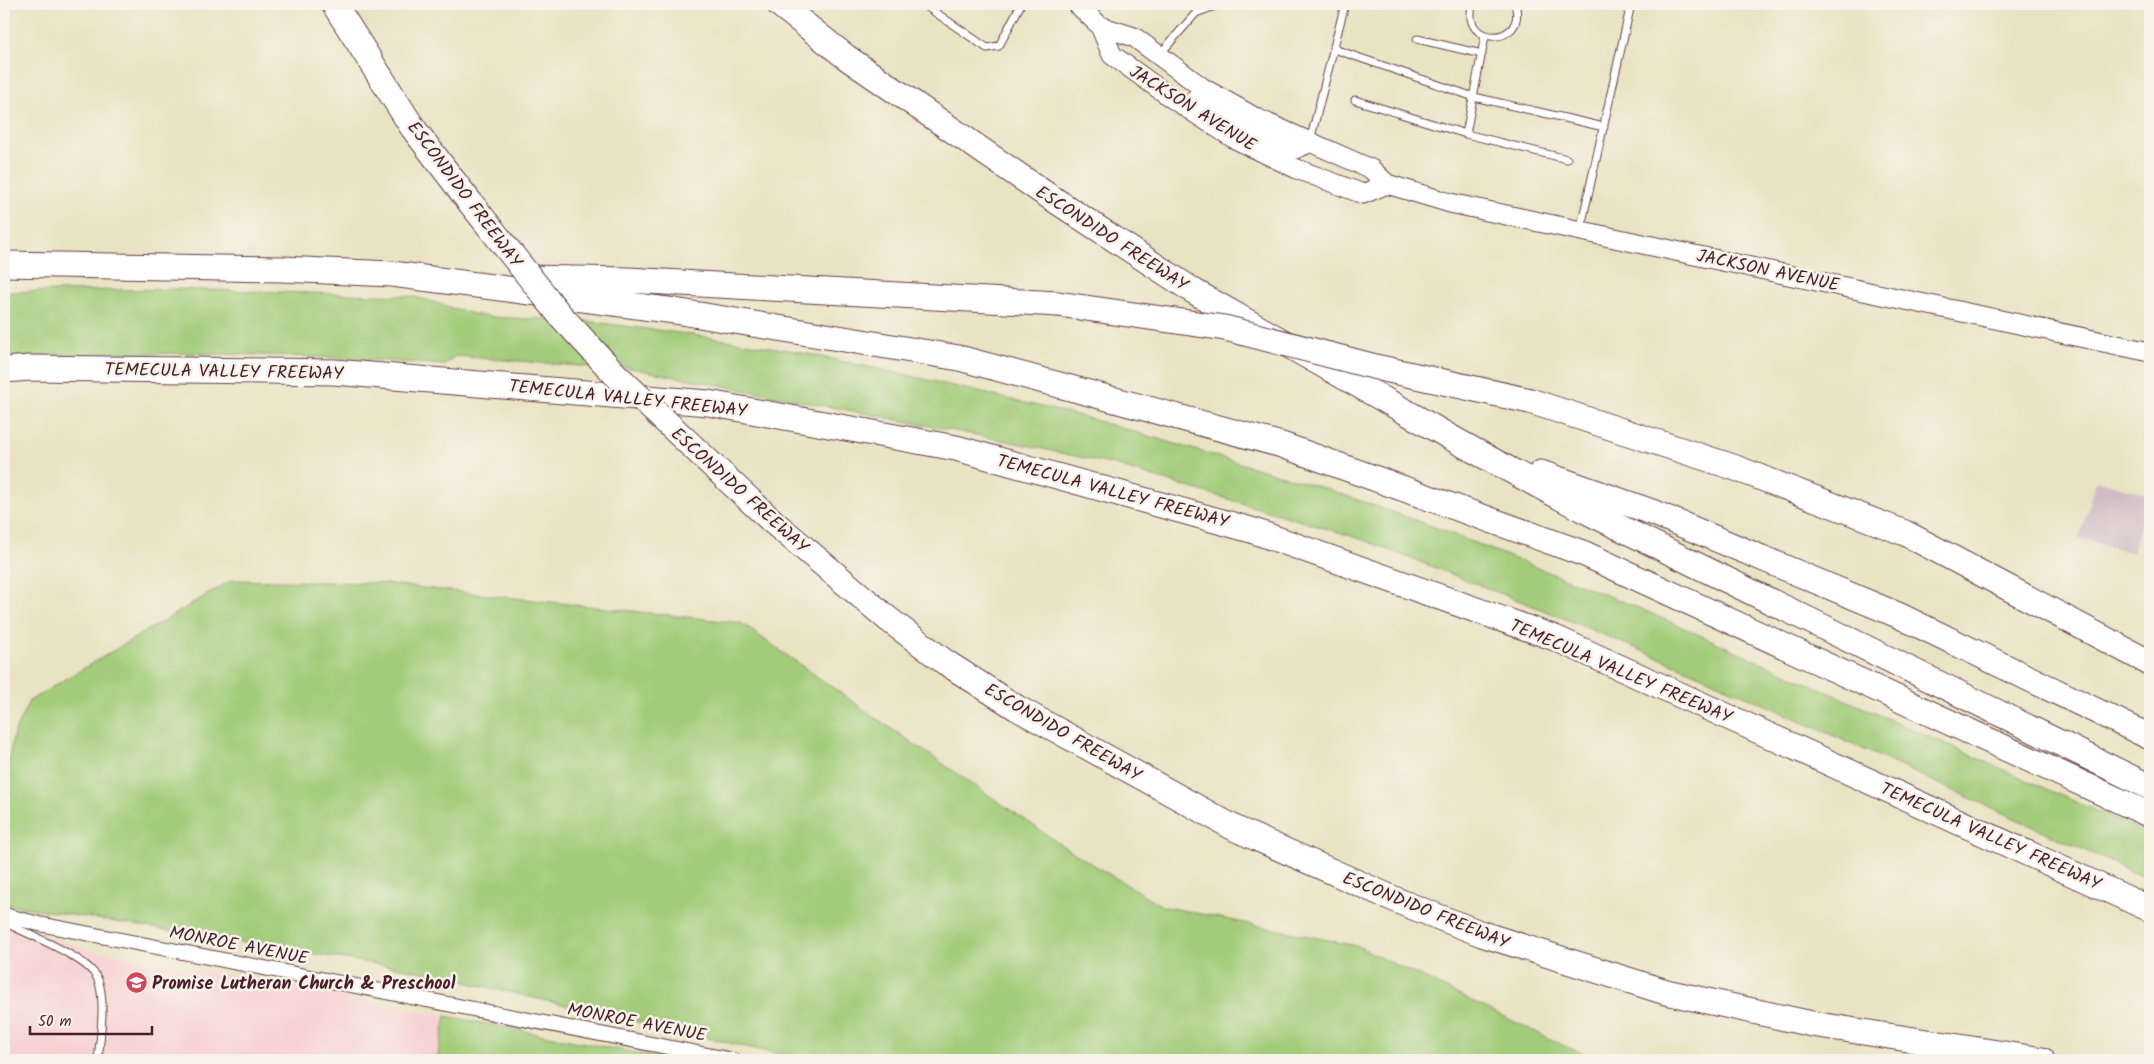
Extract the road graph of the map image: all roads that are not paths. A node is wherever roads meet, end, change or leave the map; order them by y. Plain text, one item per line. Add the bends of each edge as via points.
1 (334, 4) edge
2 (779, 4) edge
3 (923, 4) edge
4 (1021, 4) edge
5 (1077, 4) edge
6 (1220, 4) edge
7 (1345, 4) edge
8 (1472, 4) edge
9 (1515, 4) edge
10 (1631, 4) edge
11 (1100, 26) junction
12 (1486, 36) junction
13 (1417, 39) dead end
14 (1334, 49) junction
15 (1482, 54) junction
16 (1158, 56) junction
17 (1146, 80) junction
18 (1474, 97) junction
19 (1354, 100) dead end
20 (1604, 127) junction
21 (1466, 134) junction
22 (1309, 143) junction
23 (1568, 160) dead end
24 (1387, 184) junction
25 (1580, 231) junction
26 (4, 264) edge
27 (392, 274) junction
28 (2150, 352) edge
29 (4, 370) edge
30 (1464, 445) junction
31 (2150, 663) edge
32 (2150, 737) edge
33 (2150, 787) edge
34 (2150, 814) edge
35 (2150, 909) edge
36 (4, 915) edge
37 (4, 922) edge
38 (98, 1060) edge
39 (733, 1060) edge
40 (2042, 1060) edge

1 - 40 highway, ESCONDIDO FREEWAY, bridge via 413,128 560,315 615,374 772,520 888,619 1017,708 1236,829 1403,903 1482,934 1666,992 1812,1024
2 - 30 highway, ESCONDIDO FREEWAY via 846,57 1195,292
3 - 4 lane via 987,48 998,46
5 - 11 main road, JACKSON AVENUE
6 - 16 lane via 1196,13
7 - 14 lane
8 - 12 lane via 1474,27
9 - 12 lane via 1516,19 1508,32 1501,36
10 - 20 lane
11 - 16 main road, JACKSON AVENUE via 1134,37
11 - 17 main road, JACKSON AVENUE via 1112,55
12 - 15 lane
13 - 15 lane
14 - 18 lane
14 - 22 lane
15 - 18 lane
16 - 22 main road, JACKSON AVENUE via 1203,88 1248,114
17 - 22 main road via 1173,84 1281,146 1295,149
17 - 24 main road, JACKSON AVENUE via 1233,138 1297,168 1363,194
18 - 20 lane
18 - 21 lane
19 - 21 lane
20 - 25 lane
21 - 23 lane
22 - 24 main road, JACKSON AVENUE via 1371,169
24 - 25 main road, JACKSON AVENUE via 1450,203
25 - 28 main road, JACKSON AVENUE
26 - 27 highway
27 - 31 highway, bridge via 628,280 1058,304 1225,328 1380,368 1530,401 1733,467 1905,533
27 - 34 highway via 675,311 959,358 1282,445 1585,554
29 - 35 highway, TEMECULA VALLEY FREEWAY via 334,372 708,402 956,448 1251,530 1556,638
30 - 32 highway via 1652,512 1900,616
30 - 33 highway via 1582,509
36 - 39 street, MONROE AVENUE
37 - 38 lane via 67,953 95,973 100,985 102,1018

